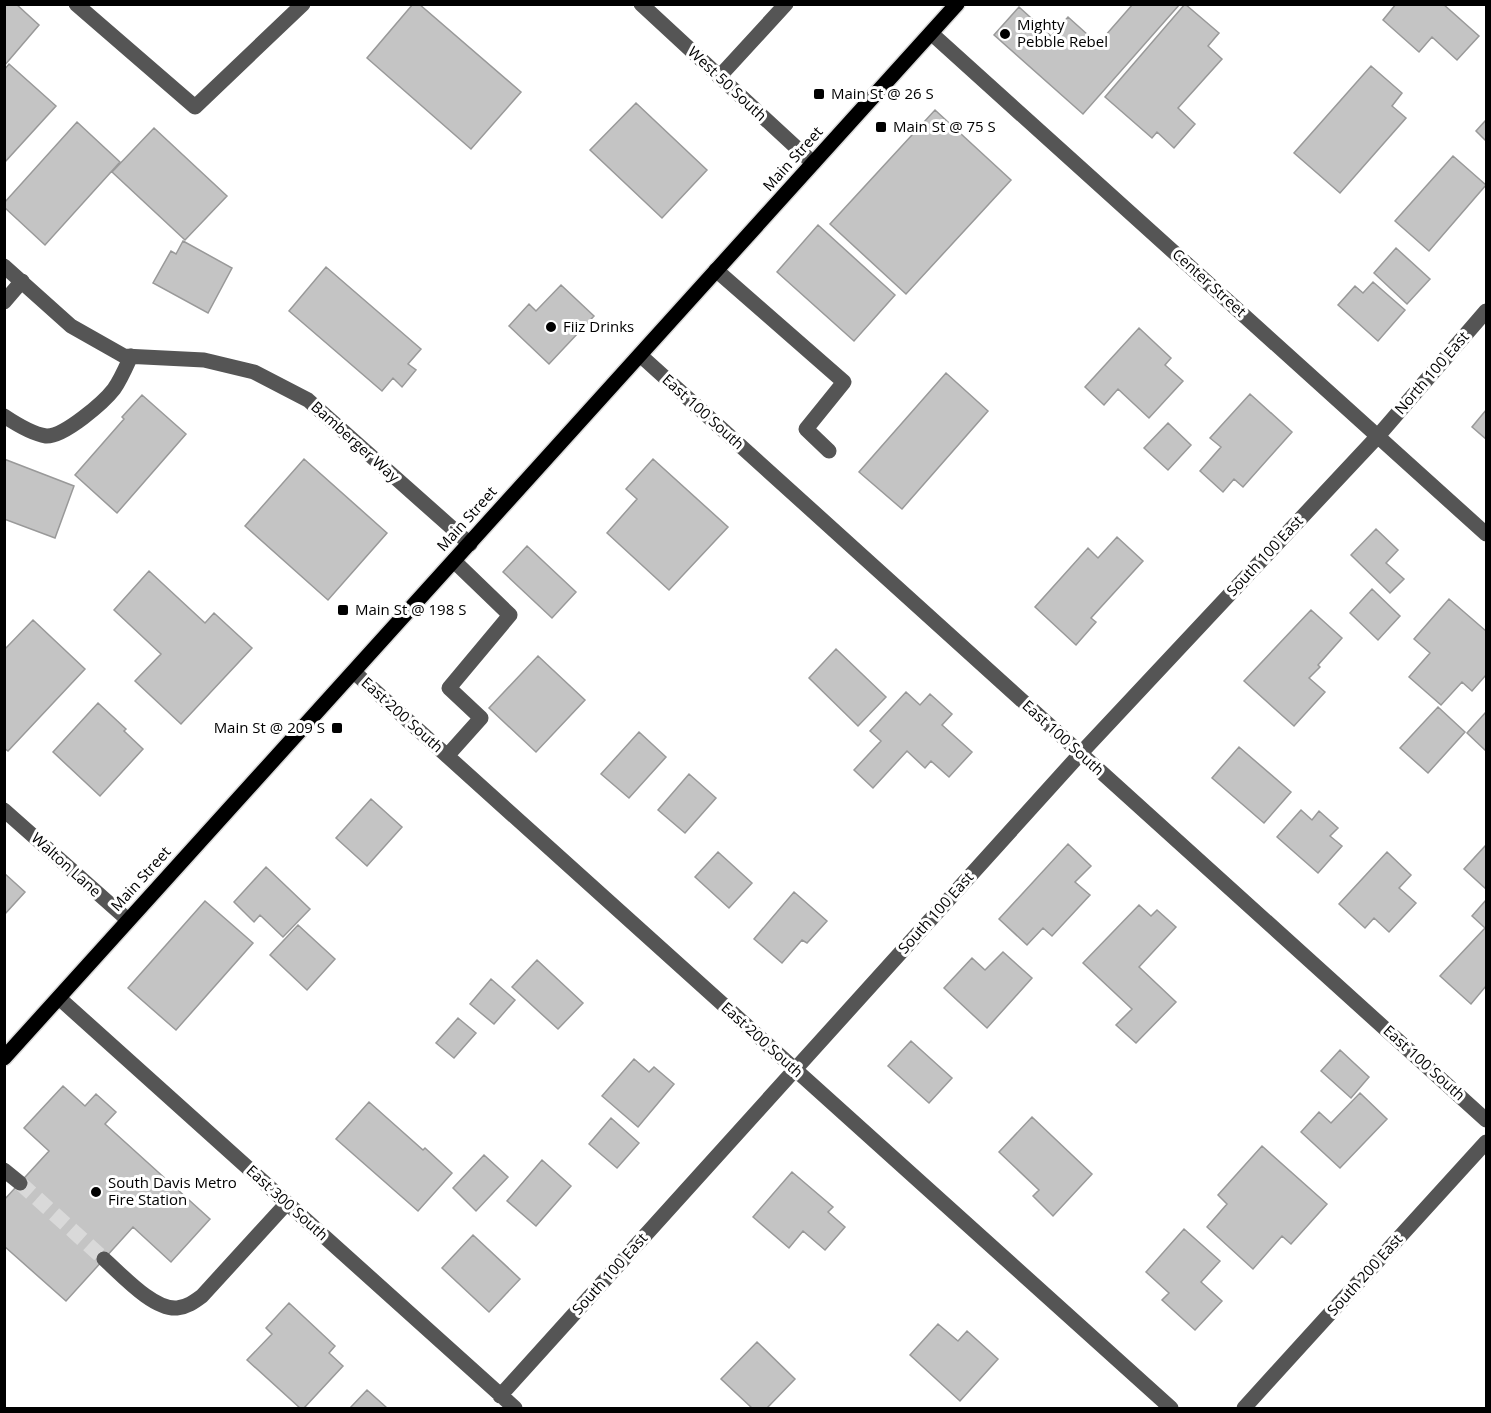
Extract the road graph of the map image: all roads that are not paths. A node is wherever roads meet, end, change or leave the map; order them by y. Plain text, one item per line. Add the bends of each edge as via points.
1 (76, 4) edge
2 (303, 4) edge
3 (641, 4) edge
4 (786, 4) edge
5 (957, 4) edge
6 (931, 33) junction
7 (719, 77) junction
8 (813, 163) junction
9 (4, 266) edge
10 (716, 270) junction
11 (22, 281) junction
12 (4, 302) edge
13 (1486, 311) edge
14 (640, 355) junction
15 (131, 356) junction
16 (4, 416) edge
17 (1378, 436) junction
18 (829, 451) dead end
19 (1486, 534) edge
20 (470, 543) junction
21 (454, 561) junction
22 (354, 672) junction
23 (1081, 753) junction
24 (447, 756) junction
25 (4, 810) edge
26 (128, 921) junction
27 (59, 998) junction
28 (4, 1058) edge
29 (795, 1070) junction
30 (1486, 1120) edge
31 (1486, 1142) edge
32 (4, 1170) edge
33 (20, 1183) tunnel mouth
34 (287, 1203) junction
35 (104, 1259) tunnel mouth
36 (500, 1396) junction
37 (515, 1408) edge
38 (1171, 1408) edge
39 (1244, 1408) edge

1 - 2 street via 195,107
3 - 7 street, West 50 South
4 - 7 street
5 - 6 main road, Main Street
6 - 8 main road, Main Street
6 - 17 street, Center Street
7 - 8 street, West 50 South
8 - 10 main road, Main Street
9 - 11 street, Bamberger Way
10 - 14 main road, Main Street
10 - 18 street via 844,382 806,429
11 - 12 street
11 - 15 street, Bamberger Way via 71,326 124,356
13 - 17 street, North 100 East
14 - 20 main road, Main Street
14 - 23 street, East 100 South
15 - 16 street via 112,391 59,434 46,436
15 - 20 street, Bamberger Way via 204,360 254,372 308,400
17 - 19 street, Center Street
17 - 23 street, South 100 East
20 - 21 main road, Main Street
21 - 22 main road, Main Street
21 - 24 street via 510,615 449,688 481,718
22 - 24 street, East 200 South
22 - 26 main road, Main Street
23 - 29 street, South 100 East
23 - 30 street, East 100 South
24 - 29 street, East 200 South
25 - 26 street, Walton Lane
26 - 27 main road, Main Street
27 - 28 main road, Main Street
27 - 34 street, East 300 South
29 - 36 street, South 100 East
29 - 38 street, East 200 South
31 - 39 street, South 200 East
32 - 33 street
34 - 35 street via 190,1305 161,1305
34 - 36 street, East 300 South
36 - 37 street, East 300 South

